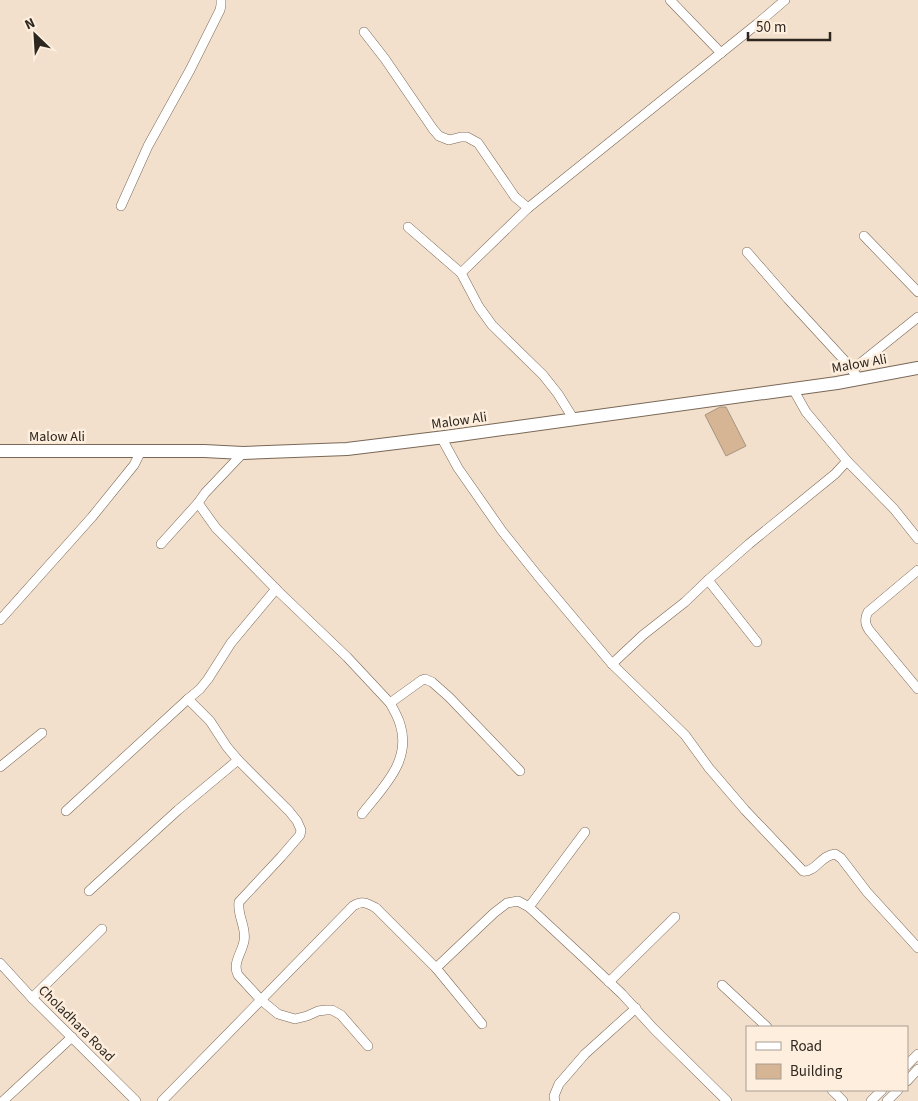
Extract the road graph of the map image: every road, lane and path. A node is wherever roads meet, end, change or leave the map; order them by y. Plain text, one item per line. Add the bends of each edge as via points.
1 (220, 0) edge
2 (670, 0) edge
3 (778, 2) edge
4 (364, 32) dead end
5 (721, 53) junction
6 (121, 206) dead end
7 (528, 208) junction
8 (408, 227) dead end
9 (864, 236) dead end
10 (747, 252) dead end
11 (461, 273) junction
12 (918, 292) edge
13 (918, 317) edge
14 (918, 368) edge
15 (855, 374) junction
16 (793, 389) junction
17 (574, 418) junction
18 (441, 437) junction
19 (0, 451) edge
20 (141, 451) junction
21 (243, 453) junction
22 (847, 461) junction
23 (198, 503) junction
24 (918, 539) edge
25 (161, 544) dead end
26 (918, 570) edge
27 (708, 580) junction
28 (276, 589) junction
29 (0, 620) edge
30 (758, 642) dead end
31 (612, 664) junction
32 (918, 689) edge
33 (188, 699) junction
34 (390, 703) junction
35 (42, 733) dead end
36 (238, 760) junction
37 (0, 767) edge
38 (520, 771) dead end
39 (66, 811) dead end
40 (362, 814) dead end
41 (585, 832) dead end
42 (89, 892) dead end
43 (529, 907) junction
44 (675, 917) dead end
45 (102, 929) dead end
46 (918, 948) edge
47 (1, 966) edge
48 (436, 968) junction
49 (609, 982) junction
50 (722, 984) dead end
51 (32, 998) junction
52 (261, 1000) junction
53 (636, 1008) junction
54 (482, 1024) dead end
55 (766, 1026) edge
56 (72, 1037) junction
57 (368, 1046) dead end
58 (918, 1054) edge
59 (908, 1064) edge
60 (918, 1069) edge
61 (908, 1080) edge
62 (833, 1091) edge
63 (881, 1091) edge
64 (897, 1091) edge
65 (3, 1101) edge
66 (136, 1101) edge
67 (162, 1101) edge
68 (555, 1101) edge
69 (727, 1101) edge
70 (844, 1101) edge
71 (871, 1101) edge
72 (887, 1101) edge

1 - 6 street via 220,10 148,146
2 - 5 street
3 - 5 street
4 - 7 street via 440,136 449,140 467,137 478,143 515,197
5 - 7 street
7 - 11 street
8 - 11 street
9 - 12 street
10 - 15 street
11 - 17 street via 492,325 543,375
13 - 15 street
14 - 15 street, Malow Ali
15 - 16 street, Malow Ali
16 - 17 street, Malow Ali
16 - 22 street via 806,412
17 - 18 street, Malow Ali
18 - 21 street, Malow Ali via 347,449
18 - 31 street via 458,468 502,531
19 - 20 street, Malow Ali
20 - 21 street, Malow Ali
20 - 29 street via 134,465 92,518
21 - 23 street
22 - 24 street
22 - 27 street
23 - 25 street
23 - 28 street via 216,528
26 - 32 street via 865,617 867,626
27 - 30 street
27 - 31 street
28 - 33 street via 231,643 200,689
28 - 34 street
31 - 46 street via 685,735 708,768 799,868 808,871 828,855 838,855
33 - 36 street via 210,721
33 - 39 street
34 - 38 street via 422,680 432,682
34 - 40 street via 400,723 403,749 395,771
35 - 37 street
36 - 42 street
36 - 52 street via 289,812 301,830 300,835 239,902 245,941 236,970
41 - 43 street
43 - 48 street via 518,901 507,903
43 - 49 street
44 - 49 street
45 - 51 street
47 - 51 street, Choladhara Road
48 - 52 street via 376,908 358,903
48 - 54 street
49 - 53 street
50 - 55 street
51 - 56 street, Choladhara Road
52 - 57 street via 278,1014 295,1019 332,1010
52 - 67 street
53 - 68 street via 578,1062 559,1084
53 - 69 street
56 - 65 street
56 - 66 street, Choladhara Road
58 - 59 street
60 - 61 street
62 - 70 street
63 - 71 street
64 - 72 street

